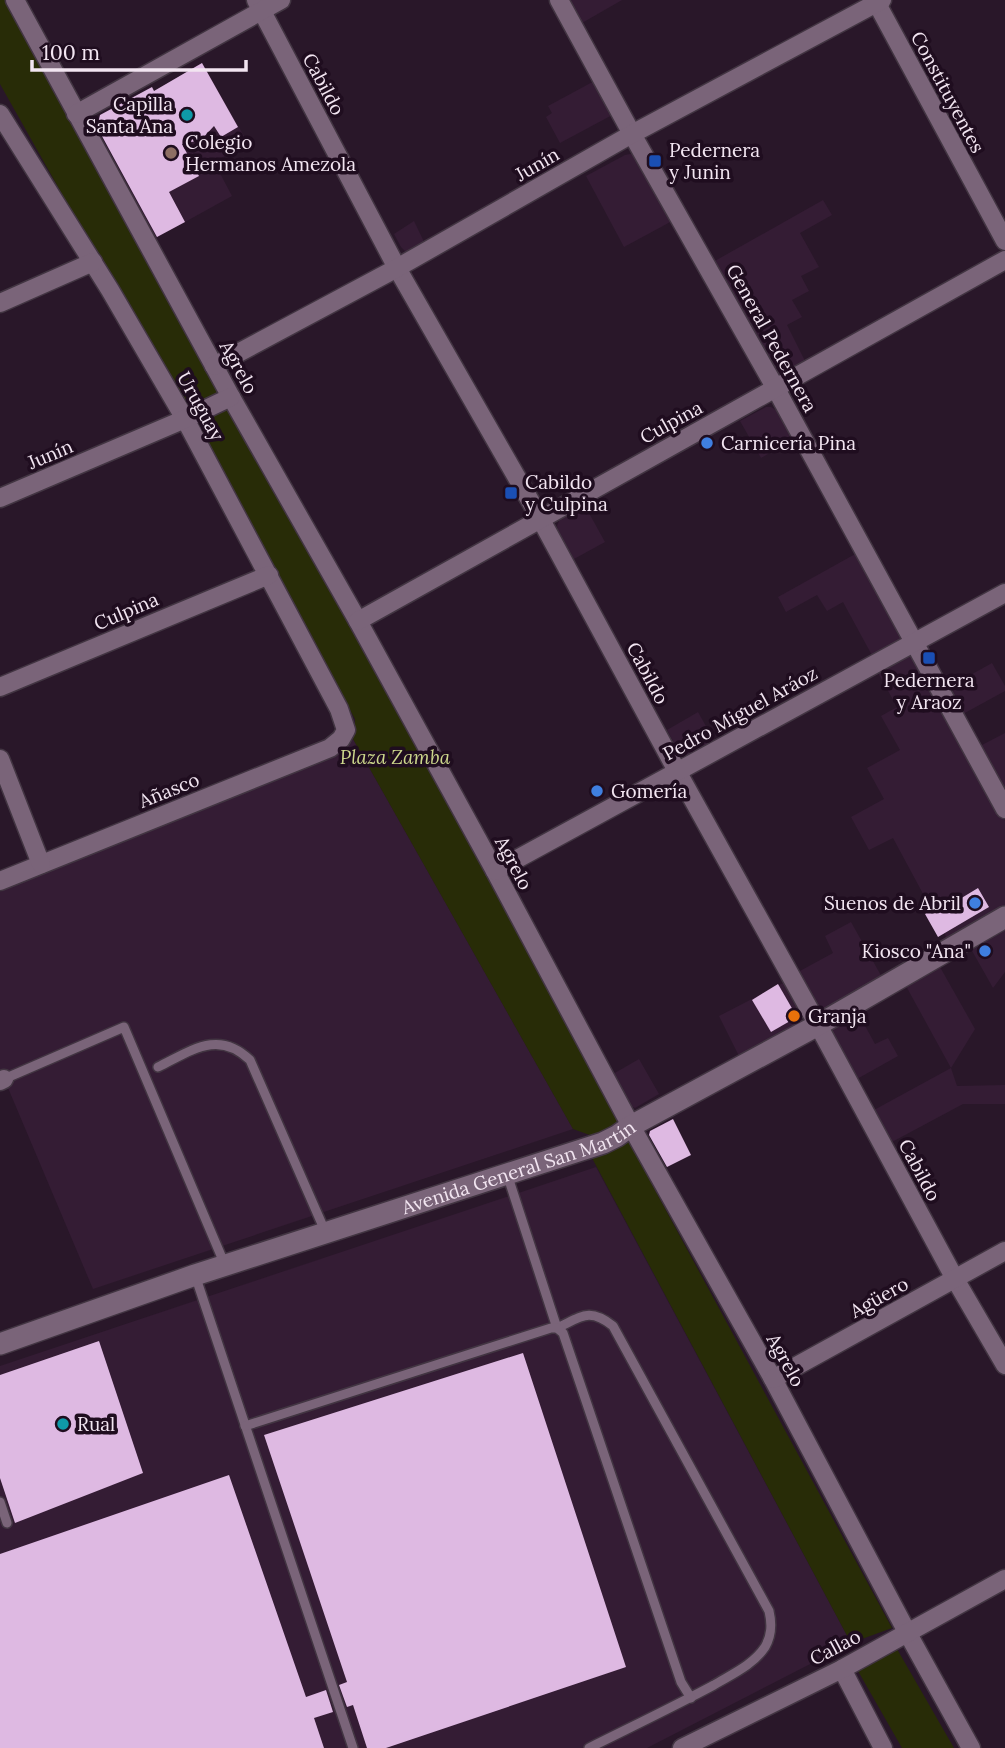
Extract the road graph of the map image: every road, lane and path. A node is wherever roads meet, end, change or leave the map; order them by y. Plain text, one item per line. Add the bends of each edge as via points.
1 (15, 0) edge
2 (281, 0) edge
3 (559, 0) edge
4 (878, 1) edge
5 (259, 5) edge
6 (76, 114) junction
7 (1, 118) edge
8 (632, 134) junction
9 (1005, 241) edge
10 (1005, 260) edge
11 (93, 262) junction
12 (397, 268) junction
13 (0, 303) edge
14 (214, 366) junction
15 (776, 389) junction
16 (231, 397) junction
17 (185, 419) junction
18 (0, 498) edge
19 (540, 518) junction
20 (269, 575) junction
21 (1005, 593) edge
22 (358, 621) junction
23 (915, 642) junction
24 (0, 687) edge
25 (346, 730) joint
26 (0, 759) edge
27 (677, 771) junction
28 (1005, 809) edge
29 (41, 864) junction
30 (495, 871) junction
31 (0, 881) edge
32 (1005, 917) edge
33 (818, 1026) junction
34 (158, 1067) dead end
35 (2, 1080) edge
36 (631, 1126) junction
37 (507, 1174) junction
38 (326, 1233) junction
39 (1005, 1251) edge
40 (225, 1265) junction
41 (195, 1275) junction
42 (955, 1279) junction
43 (557, 1328) junction
44 (0, 1344) edge
45 (1005, 1365) edge
46 (773, 1379) junction
47 (245, 1426) junction
48 (0, 1502) edge
49 (7, 1523) dead end
50 (1005, 1579) edge
51 (907, 1632) junction
52 (842, 1669) junction
53 (691, 1698) junction
54 (354, 1748) edge
55 (589, 1748) edge
56 (682, 1748) edge
57 (883, 1748) edge
58 (971, 1748) edge

1 - 6 street, Agrelo
2 - 5 street
3 - 8 street, General Pedernera
4 - 8 street, Junín
4 - 9 street, Constituyentes
5 - 6 street
5 - 12 street, Cabildo
6 - 14 street, Agrelo
7 - 11 street, Uruguay
8 - 12 street, Junín
8 - 15 street, General Pedernera
10 - 15 street, Culpina
11 - 13 street
11 - 17 street, Uruguay
12 - 14 street, Junín
12 - 19 street, Cabildo
14 - 16 street, Agrelo
15 - 19 street, Culpina
15 - 23 street, General Pedernera
16 - 17 street, Junín
16 - 22 street, Agrelo
17 - 18 street, Junín
17 - 20 street, Uruguay
19 - 22 street, Culpina
19 - 27 street, Cabildo
20 - 24 street, Culpina
20 - 25 street, Uruguay
21 - 23 street, Pedro Miguel Aráoz
22 - 30 street, Agrelo
23 - 27 street, Pedro Miguel Aráoz
23 - 28 street, General Pedernera
25 - 29 street, Añasco via 330,748
26 - 29 street
27 - 30 street, Pedro Miguel Aráoz
27 - 33 street, Cabildo
29 - 31 street, Añasco
30 - 36 street, Agrelo
32 - 33 street, Avenida General San Martín
33 - 36 street, Avenida General San Martín
33 - 42 street, Cabildo
34 - 38 lane via 205,1045 243,1053
35 - 40 lane via 124,1027
36 - 37 street, Avenida General San Martín via 603,1143
36 - 46 street, Agrelo
37 - 38 street, Avenida General San Martín
37 - 43 lane
38 - 40 street, Avenida General San Martín
39 - 42 street, Agüero
40 - 41 street, Avenida General San Martín
41 - 44 street, Avenida General San Martín
41 - 47 lane
42 - 45 street, Cabildo
42 - 46 street, Agüero
43 - 47 lane
43 - 53 lane via 563,1333 681,1682
43 - 53 lane via 588,1314 613,1325 769,1611 772,1623 764,1649 745,1667
46 - 51 street, Agrelo
47 - 54 lane
48 - 49 lane
50 - 51 street, Callao
51 - 52 street, Callao
51 - 58 street, Agrelo
52 - 56 street, Callao
52 - 57 street
53 - 55 lane

